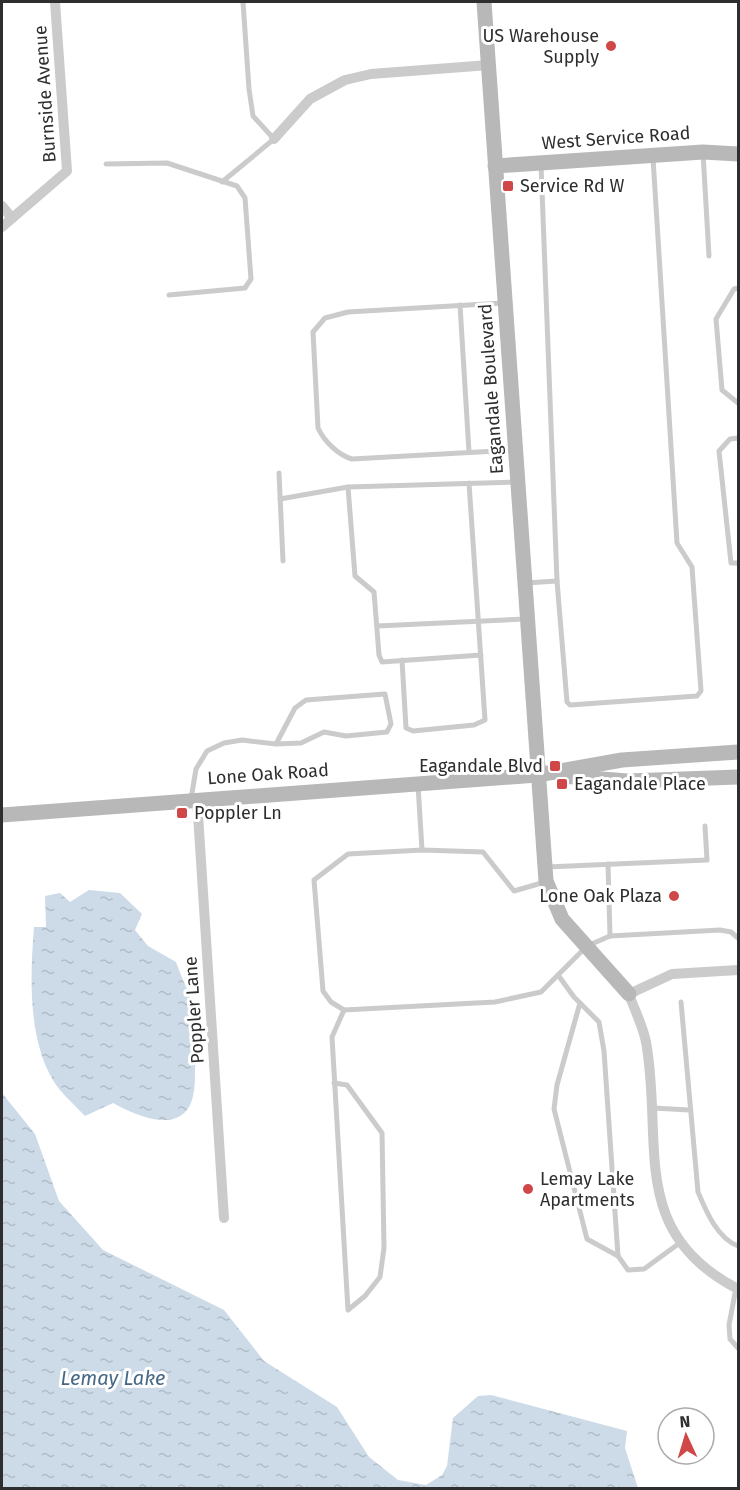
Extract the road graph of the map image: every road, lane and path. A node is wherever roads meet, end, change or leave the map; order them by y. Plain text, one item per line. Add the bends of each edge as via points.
1 (55, 2) edge
2 (243, 2) edge
3 (484, 2) edge
4 (489, 65) junction
5 (274, 139) junction
6 (703, 152) junction
7 (738, 154) edge
8 (652, 155) junction
9 (541, 163) junction
10 (106, 164) dead end
11 (495, 166) junction
12 (222, 182) junction
13 (2, 206) edge
14 (12, 218) junction
15 (2, 227) edge
16 (709, 256) dead end
17 (738, 288) edge
18 (169, 295) dead end
19 (505, 302) junction
20 (460, 305) junction
21 (738, 403) edge
22 (738, 438) edge
23 (515, 450) junction
24 (469, 452) junction
25 (279, 473) dead end
26 (517, 482) junction
27 (469, 483) junction
28 (348, 488) junction
29 (280, 499) junction
30 (283, 561) dead end
31 (738, 563) edge
32 (557, 580) junction
33 (524, 583) junction
34 (527, 619) junction
35 (478, 621) junction
36 (377, 626) junction
37 (480, 655) junction
38 (402, 660) junction
39 (276, 744) junction
40 (738, 752) edge
41 (537, 775) junction
42 (738, 777) edge
43 (418, 783) junction
44 (194, 799) junction
45 (2, 815) edge
46 (705, 826) dead end
47 (422, 850) junction
48 (608, 864) junction
49 (546, 874) junction
50 (609, 936) junction
51 (738, 938) edge
52 (587, 946) junction
53 (738, 970) edge
54 (558, 975) junction
55 (629, 994) junction
56 (681, 1002) dead end
57 (580, 1003) junction
58 (344, 1010) junction
59 (334, 1083) junction
60 (651, 1108) junction
61 (689, 1110) junction
62 (224, 1218) dead end
63 (681, 1242) junction
64 (738, 1246) edge
65 (618, 1256) junction
66 (737, 1288) edge
67 (738, 1348) edge

1 - 14 street, Burnside Avenue via 67,171
2 - 5 lane via 253,116
3 - 4 street, Eagandale Boulevard
4 - 5 street via 371,74 345,80 310,99
4 - 11 street, Eagandale Boulevard
5 - 12 lane
6 - 7 street, West Service Road
6 - 8 street, West Service Road
6 - 16 lane
8 - 9 street, West Service Road
8 - 32 lane via 677,543 692,567 700,693 568,704
9 - 11 street, West Service Road
9 - 32 lane
10 - 12 lane via 167,163
11 - 19 street, Eagandale Boulevard
12 - 18 lane via 237,186 245,198 251,279 245,288
13 - 14 street
14 - 15 street, Burnside Avenue
17 - 21 lane via 716,319 722,390
19 - 20 lane
19 - 23 street, Eagandale Boulevard
20 - 24 lane
20 - 24 lane via 337,313 316,326 313,332 318,428 339,452 352,459
22 - 31 lane via 730,439 719,451 731,563
23 - 24 lane
23 - 26 street, Eagandale Boulevard
25 - 29 lane
26 - 27 lane
26 - 33 street, Eagandale Boulevard
27 - 28 lane
27 - 35 lane
28 - 29 lane
28 - 36 lane via 355,576 374,592
29 - 30 lane
32 - 33 lane
33 - 34 street, Eagandale Boulevard
34 - 35 lane
34 - 41 street, Eagandale Boulevard
35 - 36 lane
35 - 37 lane
36 - 38 lane via 382,662
37 - 38 lane
37 - 38 lane via 485,720 474,725 413,731 406,728
39 - 39 lane via 296,708 306,700 385,694 391,724 387,732 346,736 324,732 301,743
39 - 44 lane via 242,740 207,751 196,769
40 - 41 street, Lone Oak Road via 622,760
41 - 42 street, Lone Oak Road via 628,780
41 - 43 street, Lone Oak Road
41 - 49 street
43 - 44 street, Lone Oak Road
43 - 47 lane
44 - 45 street, Lone Oak Road
44 - 62 street, Poppler Lane
46 - 48 lane via 706,860
47 - 49 lane via 483,852 514,891
47 - 58 lane via 348,854 314,880 321,986 328,999
48 - 49 lane
48 - 50 lane
49 - 52 street via 562,919
50 - 51 lane via 720,930
50 - 52 lane
52 - 54 lane
52 - 55 street
53 - 55 street via 672,974
54 - 57 lane
54 - 58 lane via 541,992 495,1002
55 - 60 street via 646,1041
56 - 61 lane
57 - 65 lane via 599,1023 604,1051
57 - 65 lane via 557,1084 555,1109 586,1239
58 - 59 lane via 332,1037
59 - 59 lane via 336,1117 348,1310 380,1276 384,1248 382,1132 347,1085
60 - 61 lane
60 - 63 street via 658,1195 672,1231
61 - 64 lane via 698,1192 710,1218
63 - 65 lane via 644,1269 628,1270
63 - 66 street via 693,1258
66 - 67 lane via 729,1326 730,1339

